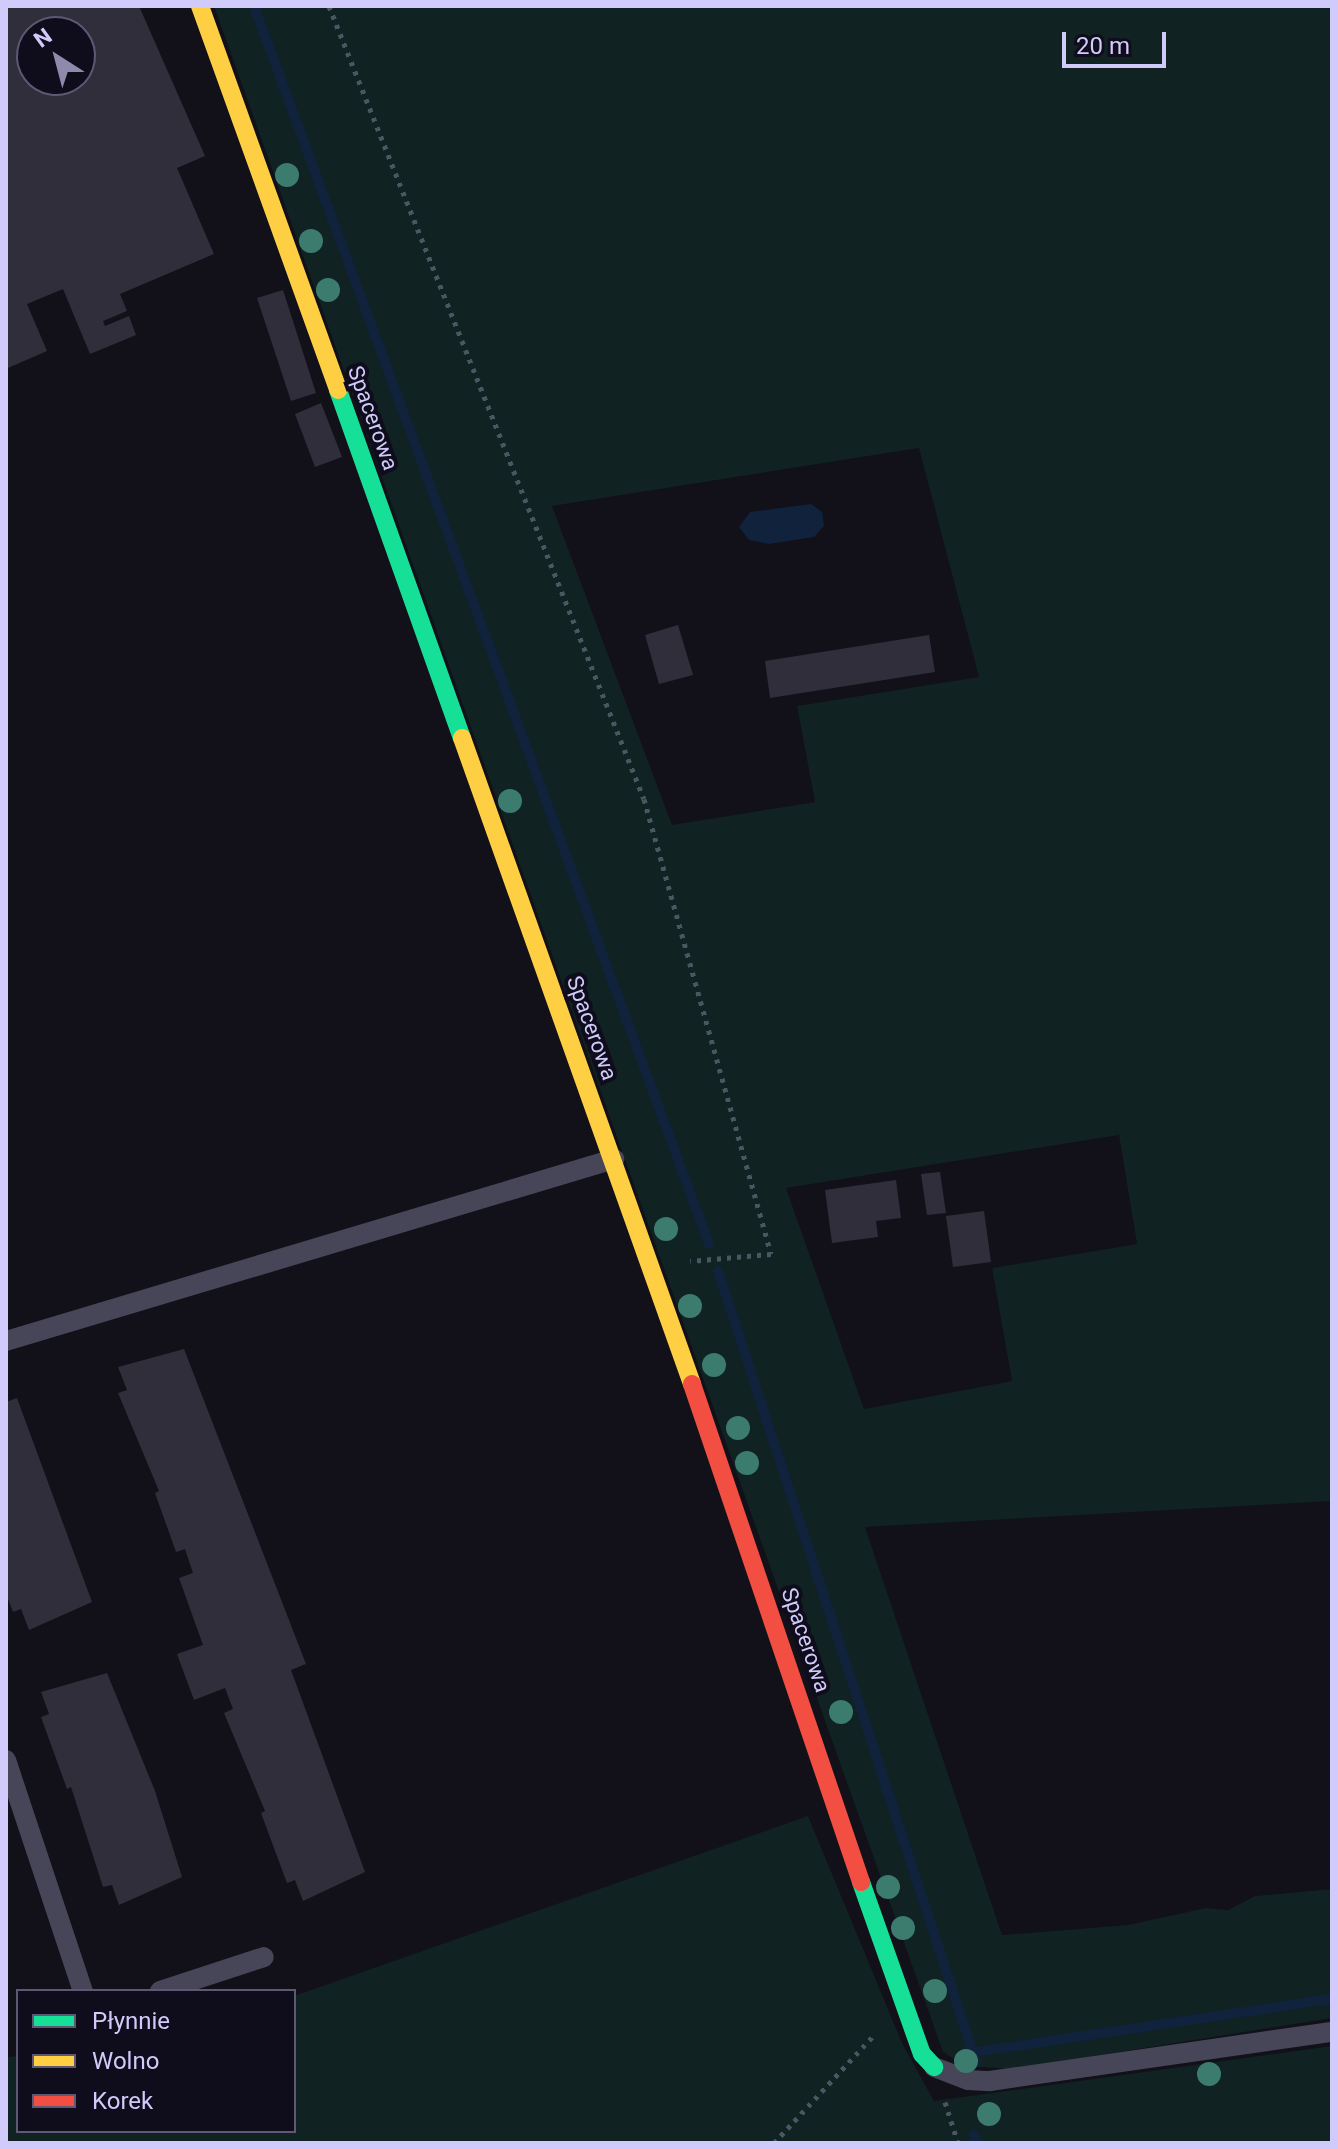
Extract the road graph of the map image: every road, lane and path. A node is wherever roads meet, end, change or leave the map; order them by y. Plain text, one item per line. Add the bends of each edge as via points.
1 (200, 6) edge
2 (329, 6) edge
3 (614, 1159) junction
4 (651, 1264) junction
5 (6, 1341) edge
6 (6, 1760) edge
7 (264, 1957) dead end
8 (82, 1989) edge
9 (166, 1989) edge
10 (904, 2007) junction
11 (1332, 2032) edge
12 (934, 2067) joint
13 (774, 2143) edge

1 - 3 street, Spacerowa
2 - 4 path via 644,799 771,1254
3 - 4 street, Spacerowa
3 - 5 lane
4 - 10 street, Spacerowa
6 - 8 lane
7 - 9 lane
10 - 12 street, Spacerowa via 922,2054
10 - 13 path
11 - 12 lane via 990,2081 968,2080

